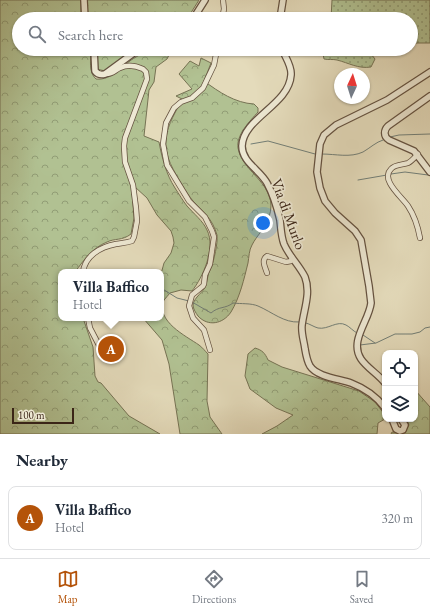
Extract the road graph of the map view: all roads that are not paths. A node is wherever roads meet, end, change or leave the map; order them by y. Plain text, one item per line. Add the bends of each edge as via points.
1 (84, 0) edge
2 (205, 0) edge
3 (223, 0) edge
4 (283, 0) edge
5 (85, 12) edge
6 (197, 12) edge
7 (224, 12) edge
8 (281, 12) edge
9 (94, 56) edge
10 (130, 56) edge
11 (215, 56) edge
12 (285, 56) edge
13 (430, 72) edge
14 (106, 74) junction
15 (430, 96) edge
16 (418, 154) junction
17 (430, 172) edge
18 (420, 238) dead end
19 (292, 257) junction
20 (84, 269) edge
21 (267, 273) dead end
22 (89, 321) edge
23 (210, 350) dead end
24 (103, 354) dead end
25 (382, 380) edge
26 (382, 405) edge
27 (394, 422) edge
28 (403, 422) edge

1 - 5 street
2 - 6 street
3 - 7 street
4 - 8 street
9 - 14 street via 95,71 98,74
10 - 14 street
11 - 23 street via 203,88 174,108 166,123 163,144 167,165 189,201 205,217 214,237 204,284 192,295 189,306 193,318 204,330
12 - 19 street, Via di Murlo via 291,72 290,81 274,105 251,127 242,146 244,155 266,182 273,197 284,243
13 - 25 street via 387,100 336,125 324,135 320,144 317,172 322,195 335,213 355,231 363,245 371,303 358,336 357,348 362,361
14 - 20 street via 129,66 143,69 147,76 124,146 137,221 132,241 108,246 91,255
15 - 16 street via 385,130 388,140
16 - 17 street
16 - 18 street via 409,162 393,167 389,171 389,178 393,189 408,206
19 - 21 street via 291,261 286,262 267,256 264,261
19 - 26 street, Via di Murlo via 307,284 302,329 310,367 321,374 362,388
22 - 24 street
27 - 28 street via 398,430 403,430

